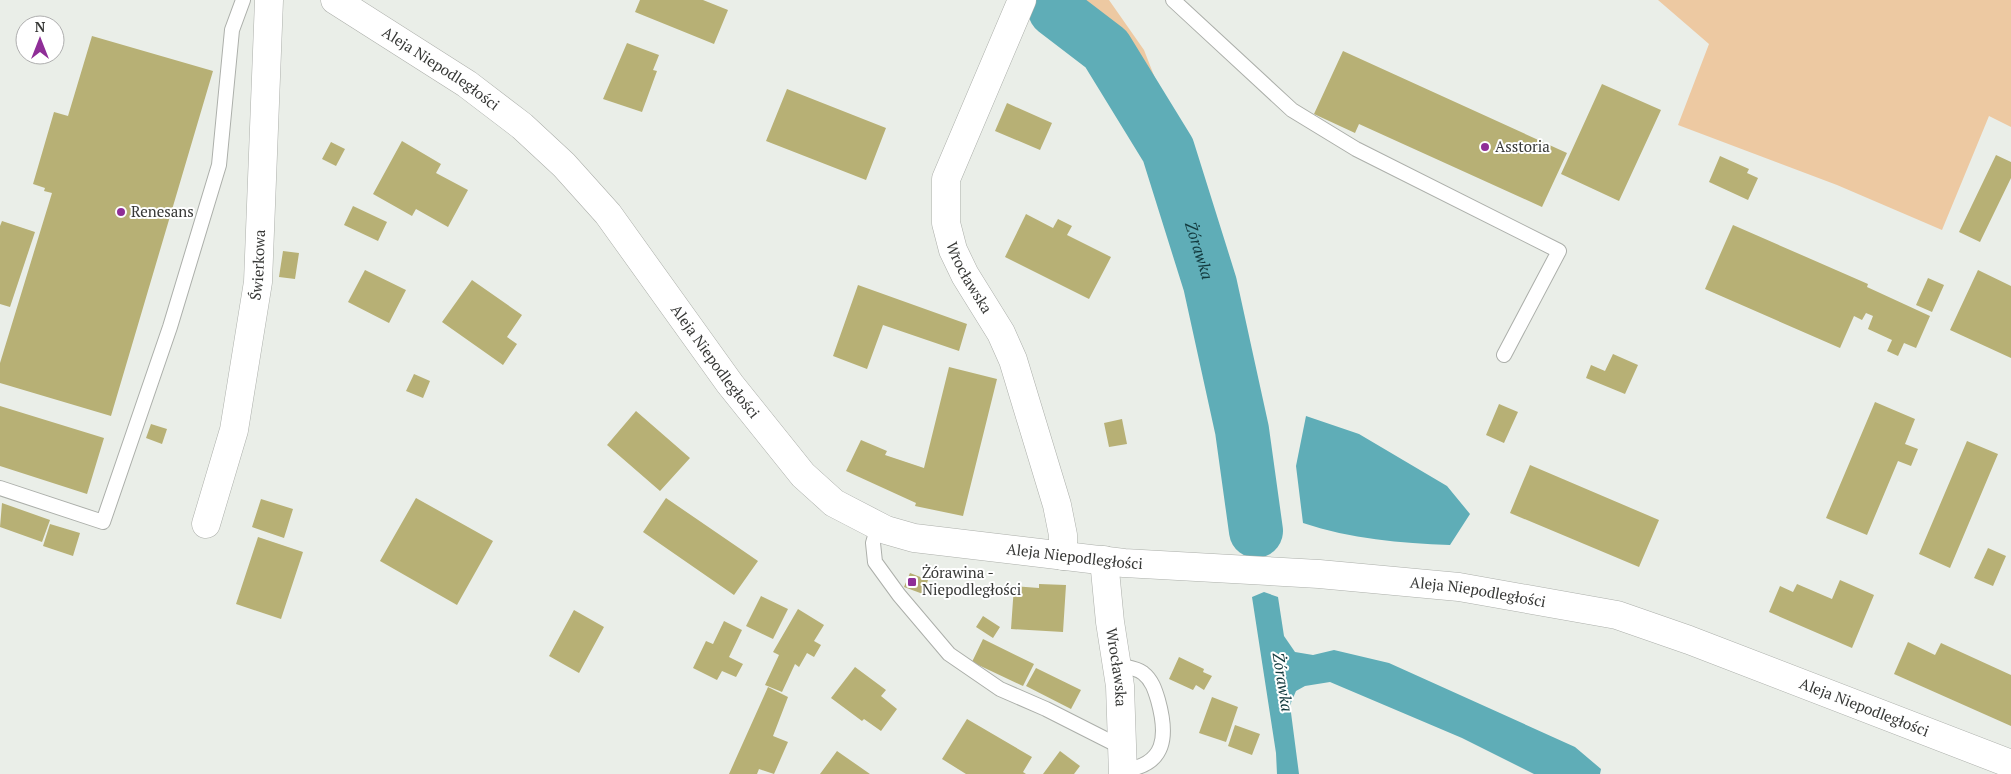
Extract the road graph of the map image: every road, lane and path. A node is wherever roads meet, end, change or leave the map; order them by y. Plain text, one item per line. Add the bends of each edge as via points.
1 (243, 0) edge
2 (268, 0) edge
3 (335, 0) edge
4 (1022, 0) edge
5 (1173, 0) edge
6 (1504, 355) dead end
7 (0, 488) edge
8 (206, 524) dead end
9 (878, 526) junction
10 (1063, 556) junction
11 (1104, 560) junction
12 (1117, 665) junction
13 (1124, 764) edge
14 (2011, 764) edge

1 - 7 lane via 232,30 219,164 170,327 103,522
2 - 8 street, Świerkowa via 258,282 234,430
3 - 9 street, Aleja Niepodległości via 467,84 522,126 564,164 608,214 730,384 803,475 834,503
4 - 10 street, Wrocławska via 946,179 946,222 953,250 965,275 1001,333 1013,360 1057,505
5 - 6 lane via 1292,110 1356,149 1559,251
9 - 10 street, Aleja Niepodległości via 914,538
9 - 13 lane via 873,543 875,562 948,654 1000,690 1046,709
10 - 11 street, Aleja Niepodległości
11 - 12 street, Wrocławska
11 - 14 street, Aleja Niepodległości via 1460,587 1617,615
12 - 13 street, Wrocławska
12 - 13 lane via 1142,672 1153,684 1164,720 1163,745 1153,759 1139,768

